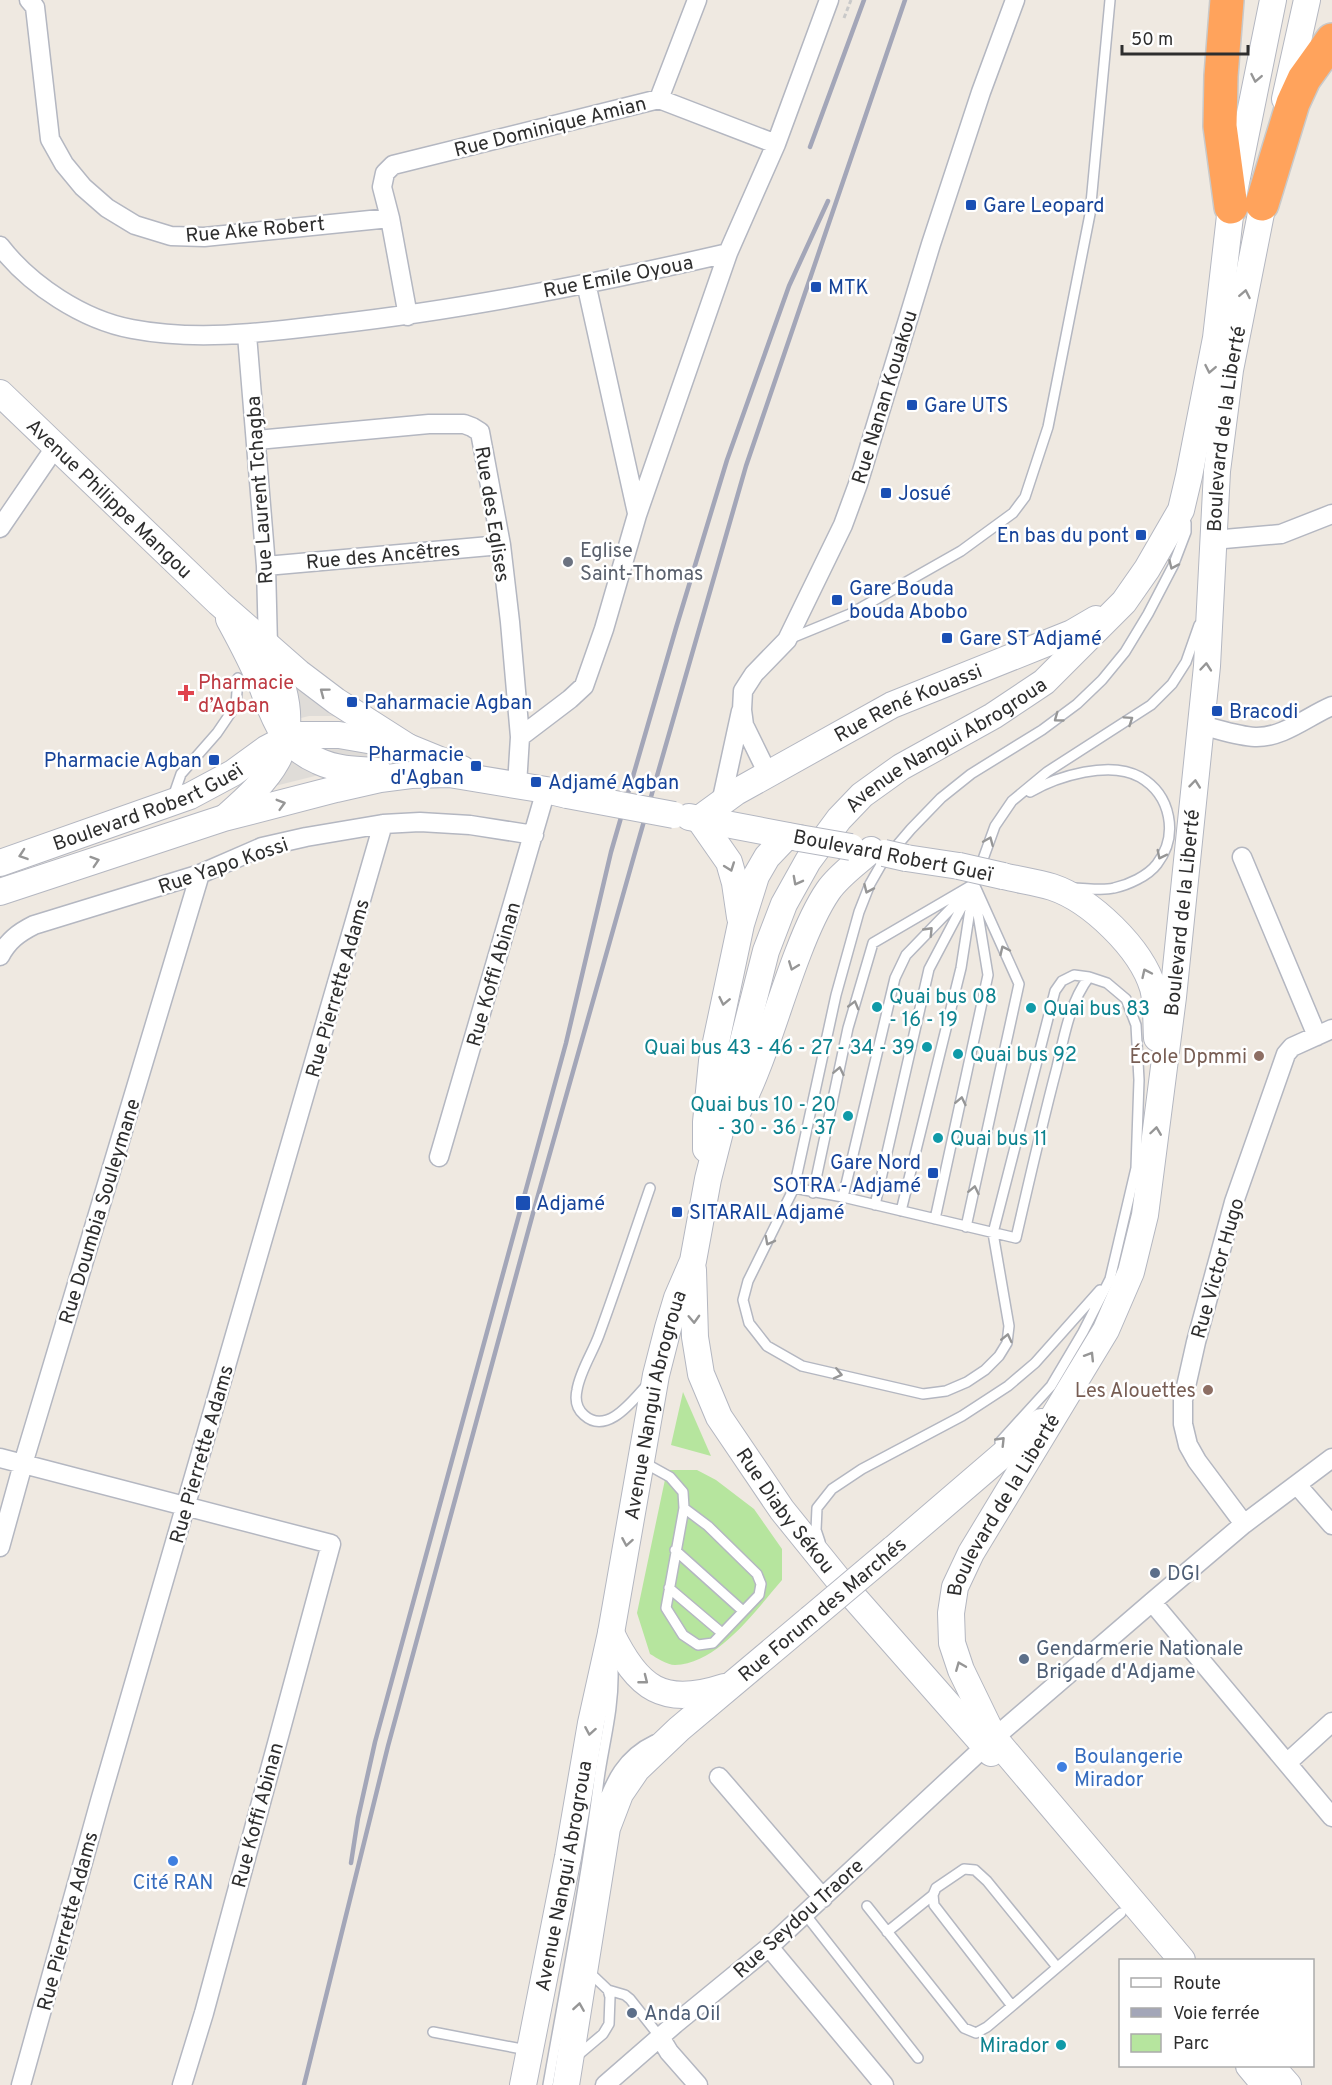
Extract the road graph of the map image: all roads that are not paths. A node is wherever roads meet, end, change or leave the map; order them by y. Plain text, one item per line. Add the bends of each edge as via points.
1 (29, 0) edge
2 (697, 0) edge
3 (829, 0) edge
4 (1015, 0) edge
5 (1110, 0) edge
6 (1227, 0) edge
7 (1273, 0) edge
8 (1307, 0) edge
9 (1332, 40) edge
10 (658, 99) junction
11 (776, 144) junction
12 (1247, 206) junction
13 (390, 218) junction
14 (0, 246) edge
15 (728, 253) junction
16 (586, 283) junction
17 (408, 316) junction
18 (247, 335) junction
19 (2, 398) edge
20 (257, 440) junction
21 (56, 446) junction
22 (1181, 510) junction
23 (1332, 514) edge
24 (637, 515) junction
25 (0, 528) edge
26 (1213, 540) junction
27 (501, 545) junction
28 (266, 566) junction
29 (1124, 602) junction
30 (219, 603) junction
31 (787, 640) junction
32 (268, 646) junction
33 (238, 678) dead end
34 (267, 704) junction
35 (1332, 706) edge
36 (742, 710) junction
37 (1200, 725) junction
38 (520, 736) junction
39 (287, 738) junction
40 (408, 747) junction
41 (233, 773) junction
42 (411, 774) junction
43 (768, 774) junction
44 (487, 780) junction
45 (517, 785) junction
46 (557, 793) junction
47 (1012, 801) junction
48 (721, 803) junction
49 (170, 804) junction
50 (224, 818) junction
51 (699, 819) junction
52 (383, 824) junction
53 (534, 835) junction
54 (793, 837) junction
55 (878, 852) junction
56 (1242, 857) dead end
57 (0, 863) edge
58 (200, 874) junction
59 (966, 875) junction
60 (1053, 888) junction
61 (0, 892) edge
62 (741, 924) junction
63 (0, 956) edge
64 (1089, 977) junction
65 (1324, 1032) edge
66 (1162, 1092) junction
67 (716, 1153) junction
68 (440, 1157) dead end
69 (708, 1179) junction
70 (650, 1188) dead end
71 (794, 1188) junction
72 (813, 1193) junction
73 (843, 1197) junction
74 (875, 1205) junction
75 (901, 1211) junction
76 (935, 1219) junction
77 (966, 1227) junction
78 (993, 1233) junction
79 (693, 1261) junction
80 (1110, 1279) junction
81 (656, 1375) junction
82 (1059, 1406) junction
83 (992, 1450) dead end
84 (984, 1457) dead end
85 (0, 1458) edge
86 (1332, 1458) edge
87 (641, 1461) junction
88 (23, 1464) junction
89 (1297, 1485) junction
90 (186, 1506) junction
91 (684, 1508) junction
92 (1244, 1524) junction
93 (1332, 1525) edge
94 (897, 1545) junction
95 (0, 1547) edge
96 (675, 1550) junction
97 (828, 1550) dead end
98 (851, 1577) dead end
99 (859, 1586) dead end
100 (669, 1588) junction
101 (1152, 1602) junction
102 (743, 1611) junction
103 (611, 1633) junction
104 (722, 1633) junction
105 (733, 1684) junction
106 (970, 1712) dead end
107 (1332, 1722) edge
108 (990, 1743) junction
109 (1288, 1762) junction
110 (719, 1777) dead end
111 (1332, 1817) edge
112 (600, 1828) junction
113 (933, 1895) junction
114 (823, 1898) junction
115 (867, 1906) dead end
116 (1121, 1913) junction
117 (805, 1914) junction
118 (887, 1932) junction
119 (769, 1947) junction
120 (1160, 1959) edge
121 (1181, 1959) edge
122 (1057, 1967) junction
123 (586, 1969) junction
124 (608, 1990) junction
125 (1012, 2006) junction
126 (433, 2032) dead end
127 (660, 2037) junction
128 (530, 2050) junction
129 (918, 2058) dead end
130 (1250, 2067) edge
131 (1272, 2067) edge
132 (568, 2073) edge
133 (21, 2085) edge
134 (182, 2085) edge
135 (523, 2085) edge
136 (548, 2085) edge
137 (605, 2085) edge
138 (698, 2085) edge
139 (884, 2085) edge
140 (1265, 2085) edge
141 (1288, 2085) edge

1 - 13 street, Rue Ake Robert via 35,7 50,139 64,164 84,187 107,208 135,225 171,236 204,237
2 - 10 street
3 - 11 street
4 - 31 street, Rue Nanan Kouakou via 931,244 855,495
5 - 31 lane via 1090,214 1048,428 1025,497 1013,513 961,551 850,614
6 - 12 highway via 1220,126
7 -> 12 main road
8 - 12 main road, Boulevard de la Liberté
9 - 12 highway via 1304,79
10 - 11 street, Rue Dominique Amian
10 - 13 street, Rue Dominique Amian via 393,165 382,187
11 - 15 street
12 -> 22 main road, Avenue Nangui Abrogroua
26 -> 12 main road, Boulevard de la Liberté via 1217,471
13 - 17 street, Rue Dominique Amian
14 - 18 street, Rue Emile Oyoua via 12,263 44,289 80,311 130,328 180,336
15 - 16 street, Rue Emile Oyoua
15 - 24 street, Rue Emile Oyoua
16 - 17 street, Rue Emile Oyoua
16 - 24 street
17 - 18 street, Rue Emile Oyoua
18 - 20 street, Rue Laurent Tchagba
19 - 21 main road, Avenue Philippe Mangou
20 - 27 street, Rue des Eglises via 429,424 472,427 480,432
20 - 28 street, Rue Laurent Tchagba
21 - 25 street
21 - 30 main road, Avenue Philippe Mangou
22 - 29 main road, Avenue Nangui Abrogroua
22 -> 71 lane via 1186,532 1173,566 1131,643 1102,680 1042,730 971,774 941,798 882,863 870,884 836,995
23 - 26 street via 1281,534
24 - 38 street, Rue Emile Oyoua via 584,686
37 -> 26 main road, Boulevard de la Liberté
47 -> 26 lane via 1047,772 1151,705 1172,684 1186,662 1199,628
27 - 28 street, Rue des Ancêtres
27 - 38 street, Rue des Eglises
28 - 32 street, Rue Laurent Tchagba
29 - 43 main road, Rue René Kouassi via 1072,633 892,705
29 -> 67 main road, Avenue Nangui Abrogroua via 1044,682 901,768 862,795 839,819 808,861 784,904 766,951
30 - 32 main road, Avenue Philippe Mangou
30 - 34 main road, Avenue Philippe Mangou via 242,644
31 - 36 street, Rue Nanan Kouakou via 743,691
32 - 39 main road via 283,687
40 -> 32 main road, Avenue Philippe Mangou via 336,701
33 - 49 lane via 236,705 181,774
34 - 39 main road, Avenue Philippe Mangou
34 - 41 main road via 250,754
35 - 37 street via 1269,735 1255,737
36 - 43 street via 744,725
36 - 48 street, Rue Nanan Kouakou
66 -> 37 main road, Boulevard de la Liberté
38 - 45 street, Rue des Eglises
39 - 40 main road, Boulevard Robert Gueï via 339,735
39 - 41 main road, Boulevard Robert Gueï
39 - 42 main road, Avenue Philippe Mangou via 319,762 347,770
39 - 50 main road, Boulevard Robert Gueï via 264,782
40 - 44 main road, Boulevard Robert Gueï
41 - 49 main road, Boulevard Robert Gueï
42 - 44 main road, Boulevard Robert Gueï
50 -> 42 main road, Boulevard Robert Gueï
43 - 48 main road, Rue René Kouassi
44 - 45 main road, Boulevard Robert Gueï
45 - 46 main road, Boulevard Robert Gueï
46 - 51 main road, Boulevard Robert Gueï, bridge
46 - 53 street, Rue Koffi Abinan
59 -> 47 lane
47 -> 60 lane via 1069,775 1122,771 1157,790 1166,807 1171,831 1156,866 1134,881 1112,889
48 - 51 main road, Rue René Kouassi
49 -> 57 main road, Boulevard Robert Gueï
61 -> 50 main road, Boulevard Robert Gueï
51 - 54 main road, Boulevard Robert Gueï
51 -> 62 main road via 729,862
52 - 53 street, Rue Yapo Kossi via 470,825
52 - 58 street, Rue Yapo Kossi via 262,848
52 - 90 street, Rue Pierrette Adams
53 - 68 street, Rue Koffi Abinan
54 - 55 main road, Boulevard Robert Gueï, bridge
54 - 62 main road via 766,857
55 - 59 main road, Boulevard Robert Gueï
55 -> 67 main road via 842,875 810,921 760,1064
56 - 65 street
58 - 63 street, Rue Yapo Kossi via 33,925 6,944
58 - 88 street, Rue Doumbia Souleymane
59 - 60 main road, Boulevard Robert Gueï, bridge via 1002,876
72 -> 59 lane via 848,1028 873,943
73 -> 59 lane via 895,978 906,955
59 - 74 lane via 929,969
59 - 75 lane via 961,968
76 -> 59 lane via 988,975
77 -> 59 lane via 1019,984
66 -> 60 main road, Boulevard Robert Gueï via 1153,989 1144,968 1128,943 1108,923
62 -> 69 main road, Avenue Nangui Abrogroua via 712,1061 706,1122
64 - 78 lane via 1074,975 1062,981 1055,991
64 - 78 lane via 1079,990 1066,1030 1016,1238
64 - 80 lane via 1107,983 1126,999 1136,1025 1136,1168
65 - 92 street, Rue Victor Hugo via 1292,1047 1286,1054 1234,1202 1183,1400 1188,1445
82 -> 66 main road, Boulevard de la Liberté via 1106,1330 1131,1272 1144,1215
67 - 69 main road, Avenue Nangui Abrogroua
69 - 79 main road, Avenue Nangui Abrogroua
70 - 81 lane via 577,1388 576,1402 584,1415 595,1421 608,1420 626,1409
71 - 72 lane
71 -> 78 lane via 748,1281 743,1300 748,1323 767,1346 802,1366 922,1394 946,1391 966,1382 985,1370 1007,1343 1009,1326
72 - 73 lane
73 - 74 lane
74 - 75 lane
75 - 76 lane
76 - 77 lane
77 - 78 lane
79 - 81 main road, Avenue Nangui Abrogroua via 677,1298
79 -> 108 main road, Rue Diaby Sékou via 694,1337 701,1374 719,1417 782,1510 837,1578
83 -> 80 lane via 1051,1386
80 - 97 lane via 1035,1364 1008,1386 832,1489 817,1508 816,1518 820,1541
81 - 87 main road, Avenue Nangui Abrogroua
82 - 94 main road, Rue Forum des Marchés
108 -> 82 main road, Boulevard de la Liberté via 952,1642 955,1587 970,1553
84 - 94 lane
85 - 88 street
86 - 89 street, Rue Seydou Traore
87 - 91 lane via 670,1477 683,1492
87 -> 103 main road, Avenue Nangui Abrogroua
88 - 90 street
88 - 95 street, Rue Doumbia Souleymane
89 - 92 street, Rue Seydou Traore
89 - 93 street
90 - 133 street, Rue Pierrette Adams
90 - 134 street, Rue Koffi Abinan via 331,1544
91 - 96 lane
91 - 102 lane via 757,1574 761,1584 759,1595
92 - 101 street, Rue Seydou Traore
94 - 105 main road, Rue Forum des Marchés, bridge
96 - 100 lane
96 - 102 lane
98 - 99 lane
100 - 104 lane
100 - 104 lane via 666,1608 683,1635 698,1645 712,1643
101 - 108 street, Rue Seydou Traore
101 - 109 street
102 - 104 lane
103 -> 105 main road via 624,1660 657,1690 676,1696 699,1695
103 - 112 lane, Avenue Nangui Abrogroua via 614,1691 599,1776
103 -> 128 main road, Avenue Nangui Abrogroua
105 - 112 main road, Rue Forum des Marchés via 637,1769
106 - 108 lane
107 - 109 street
108 - 114 street, Rue Seydou Traore
108 - 116 main road, Boulevard de la Liberté
108 - 121 main road, Boulevard de la Liberté
109 - 111 street
110 - 114 street
112 - 123 main road, Avenue Nangui Abrogroua
112 - 136 lane, Avenue Nangui Abrogroua
113 - 118 lane
113 - 122 lane via 956,1873 975,1870
113 - 125 lane via 934,1905
114 - 117 street, Rue Seydou Traore
115 - 118 lane
116 - 120 main road, Boulevard de la Liberté
116 - 122 lane
117 - 119 street, Rue Seydou Traore
117 - 129 lane
118 - 125 lane via 964,2028 976,2033
119 - 127 street, Rue Seydou Traore
119 - 139 street
122 - 125 lane
123 - 124 lane
132 -> 123 main road, Avenue Nangui Abrogroua
124 - 127 lane via 630,1999
124 - 132 lane via 608,2028
126 - 128 lane
127 - 137 street, Rue Seydou Traore
127 - 138 street
128 - 135 main road, Avenue Nangui Abrogroua
130 - 140 main road
131 - 141 main road

